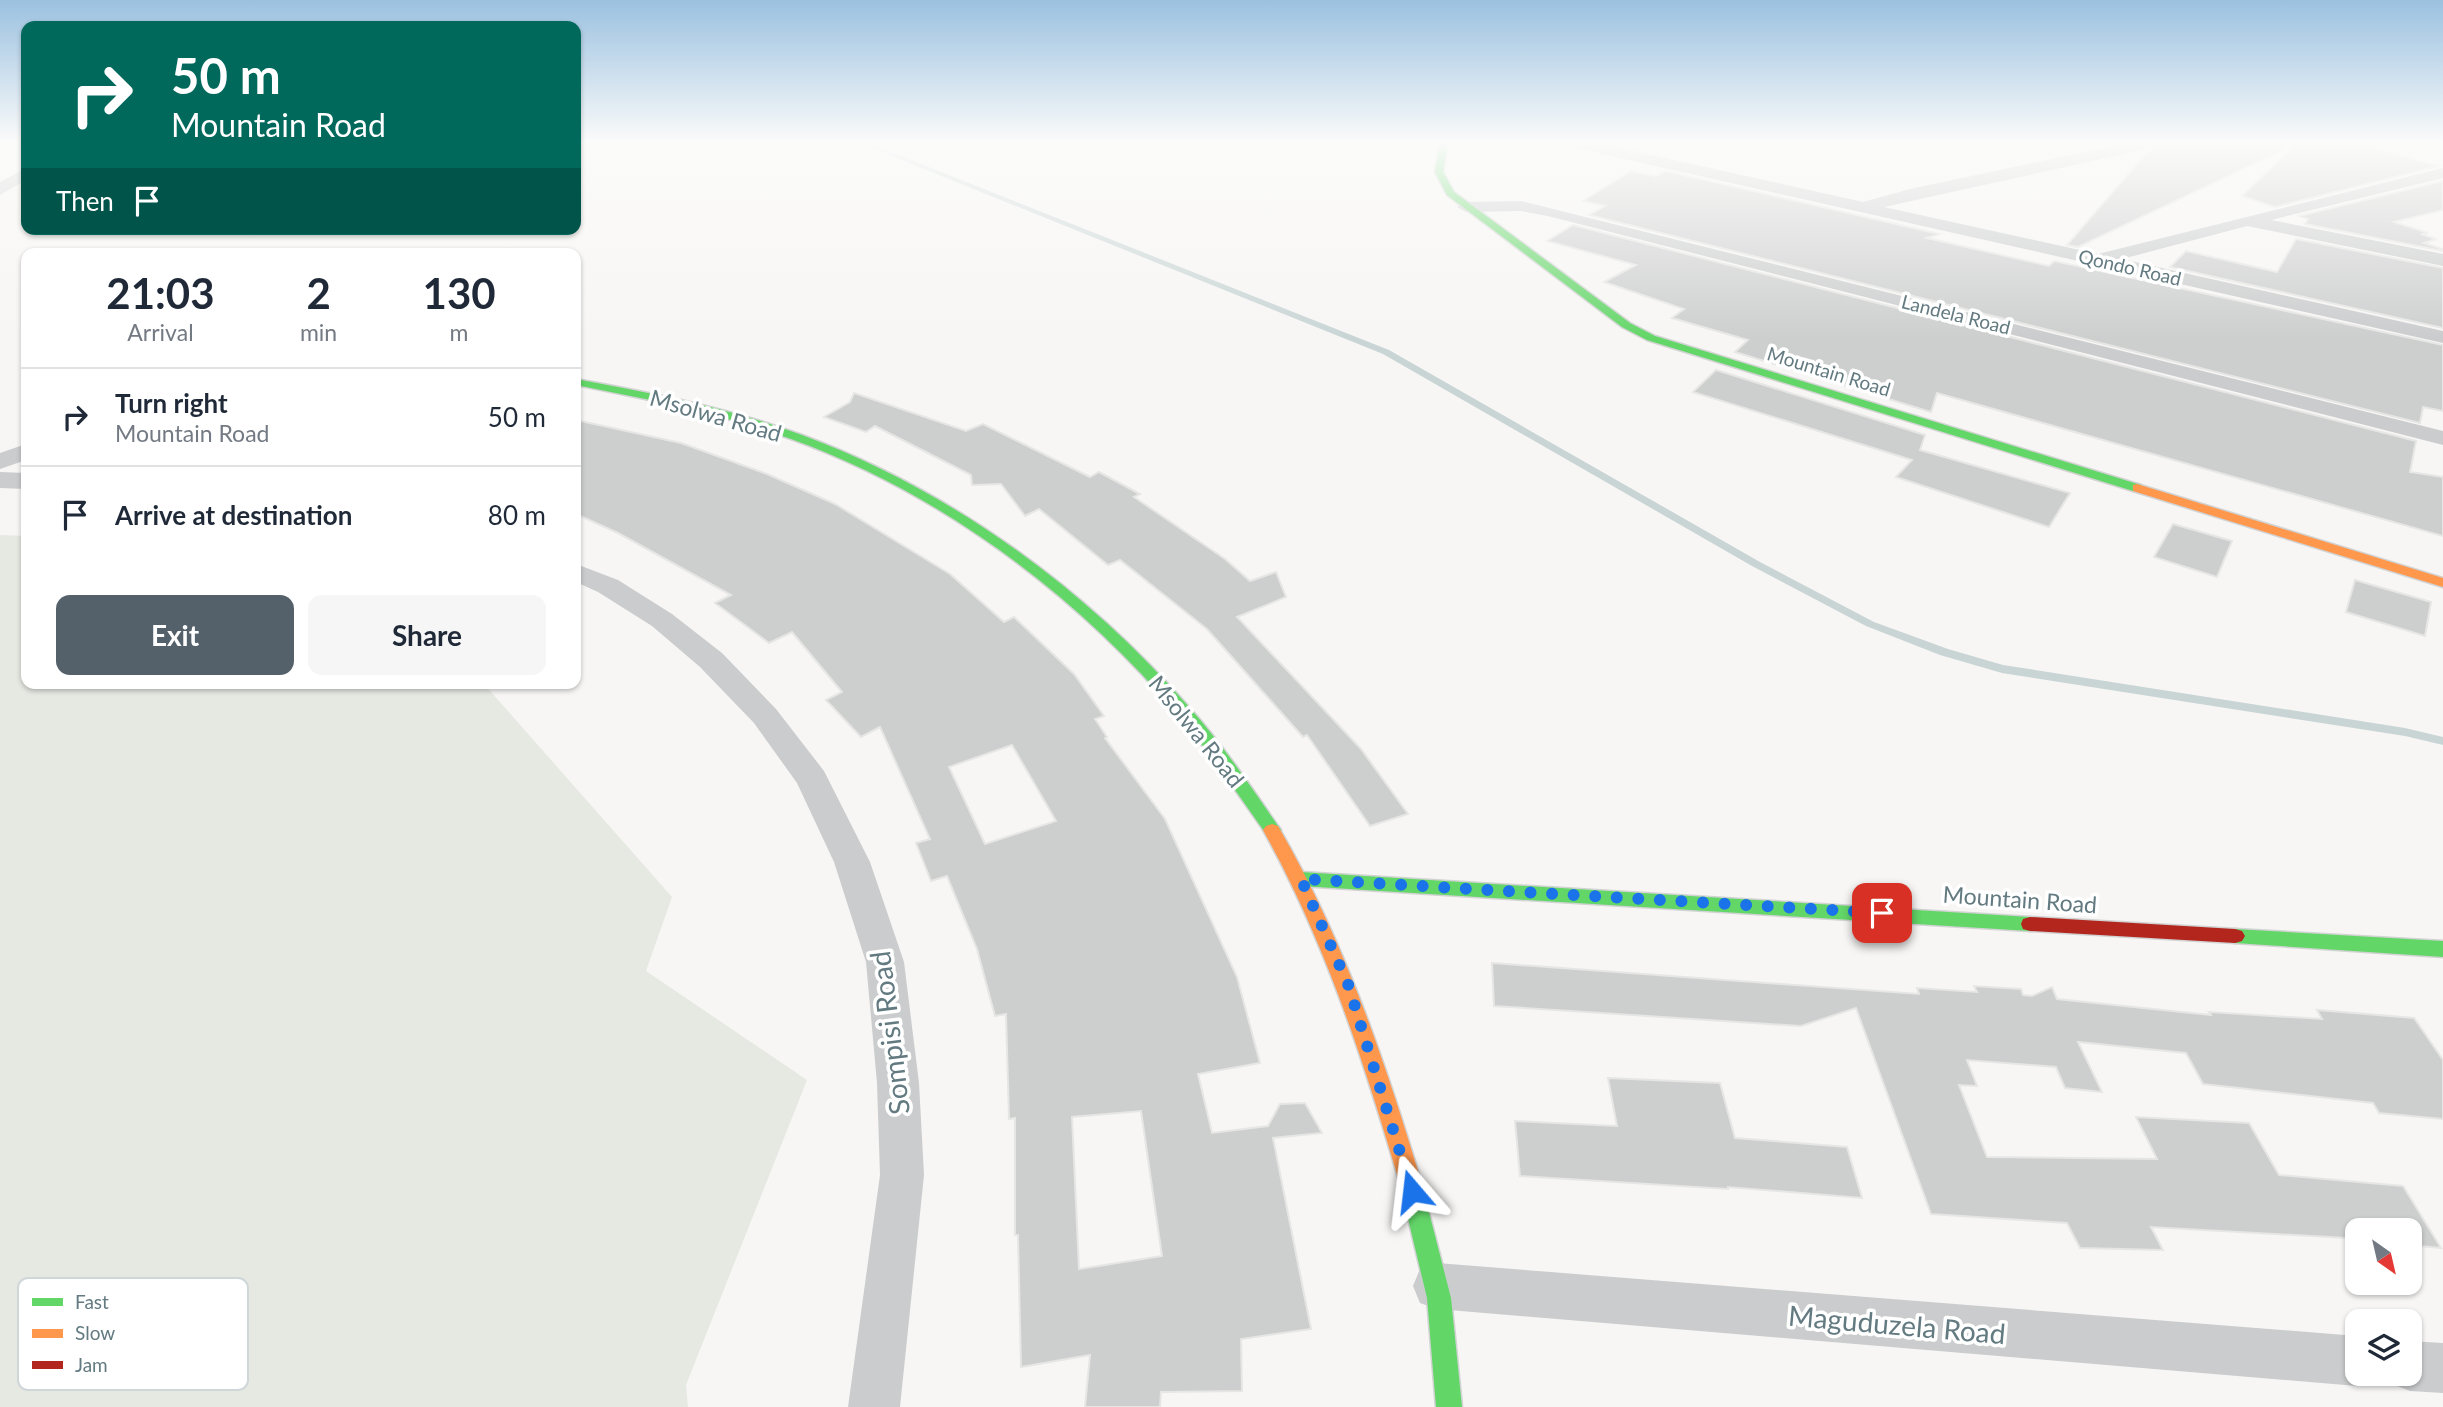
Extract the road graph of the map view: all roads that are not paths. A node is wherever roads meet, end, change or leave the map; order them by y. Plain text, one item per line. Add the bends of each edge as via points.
1 (1467, 208) edge
2 (1530, 208) edge
3 (1867, 208) edge
4 (2297, 208) edge
5 (2245, 220) junction
6 (2099, 260) junction
7 (2443, 260) edge
8 (2443, 337) edge
9 (581, 383) edge
10 (2443, 438) edge
11 (21, 453) edge
12 (0, 462) edge
13 (0, 480) edge
14 (21, 481) edge
15 (581, 574) edge
16 (2443, 583) edge
17 (1301, 879) junction
18 (2443, 949) edge
19 (1437, 1286) junction
20 (2345, 1360) edge
21 (2422, 1367) edge
22 (2443, 1368) edge
23 (874, 1407) edge
24 (1449, 1407) edge

1 - 16 street, Mountain Road via 1626,325 1651,338
2 - 10 street, Landela Road
3 - 6 street, Qondo Road
4 - 5 street
5 - 6 street
5 - 7 street
6 - 8 street, Qondo Road
9 - 17 street, Msolwa Road via 659,396 726,414 850,458 910,486 1008,546 1126,645 1198,726 1261,811
11 - 12 street
13 - 14 street
15 - 23 street, Sompisi Road via 662,620 711,660 765,716 812,779 852,862 885,962 900,1122 902,1175
17 - 18 street, Mountain Road
17 - 19 street, Msolwa Road via 1348,984
19 - 20 street, Maguduzela Road
19 - 24 street, Msolwa Road
21 - 22 street

